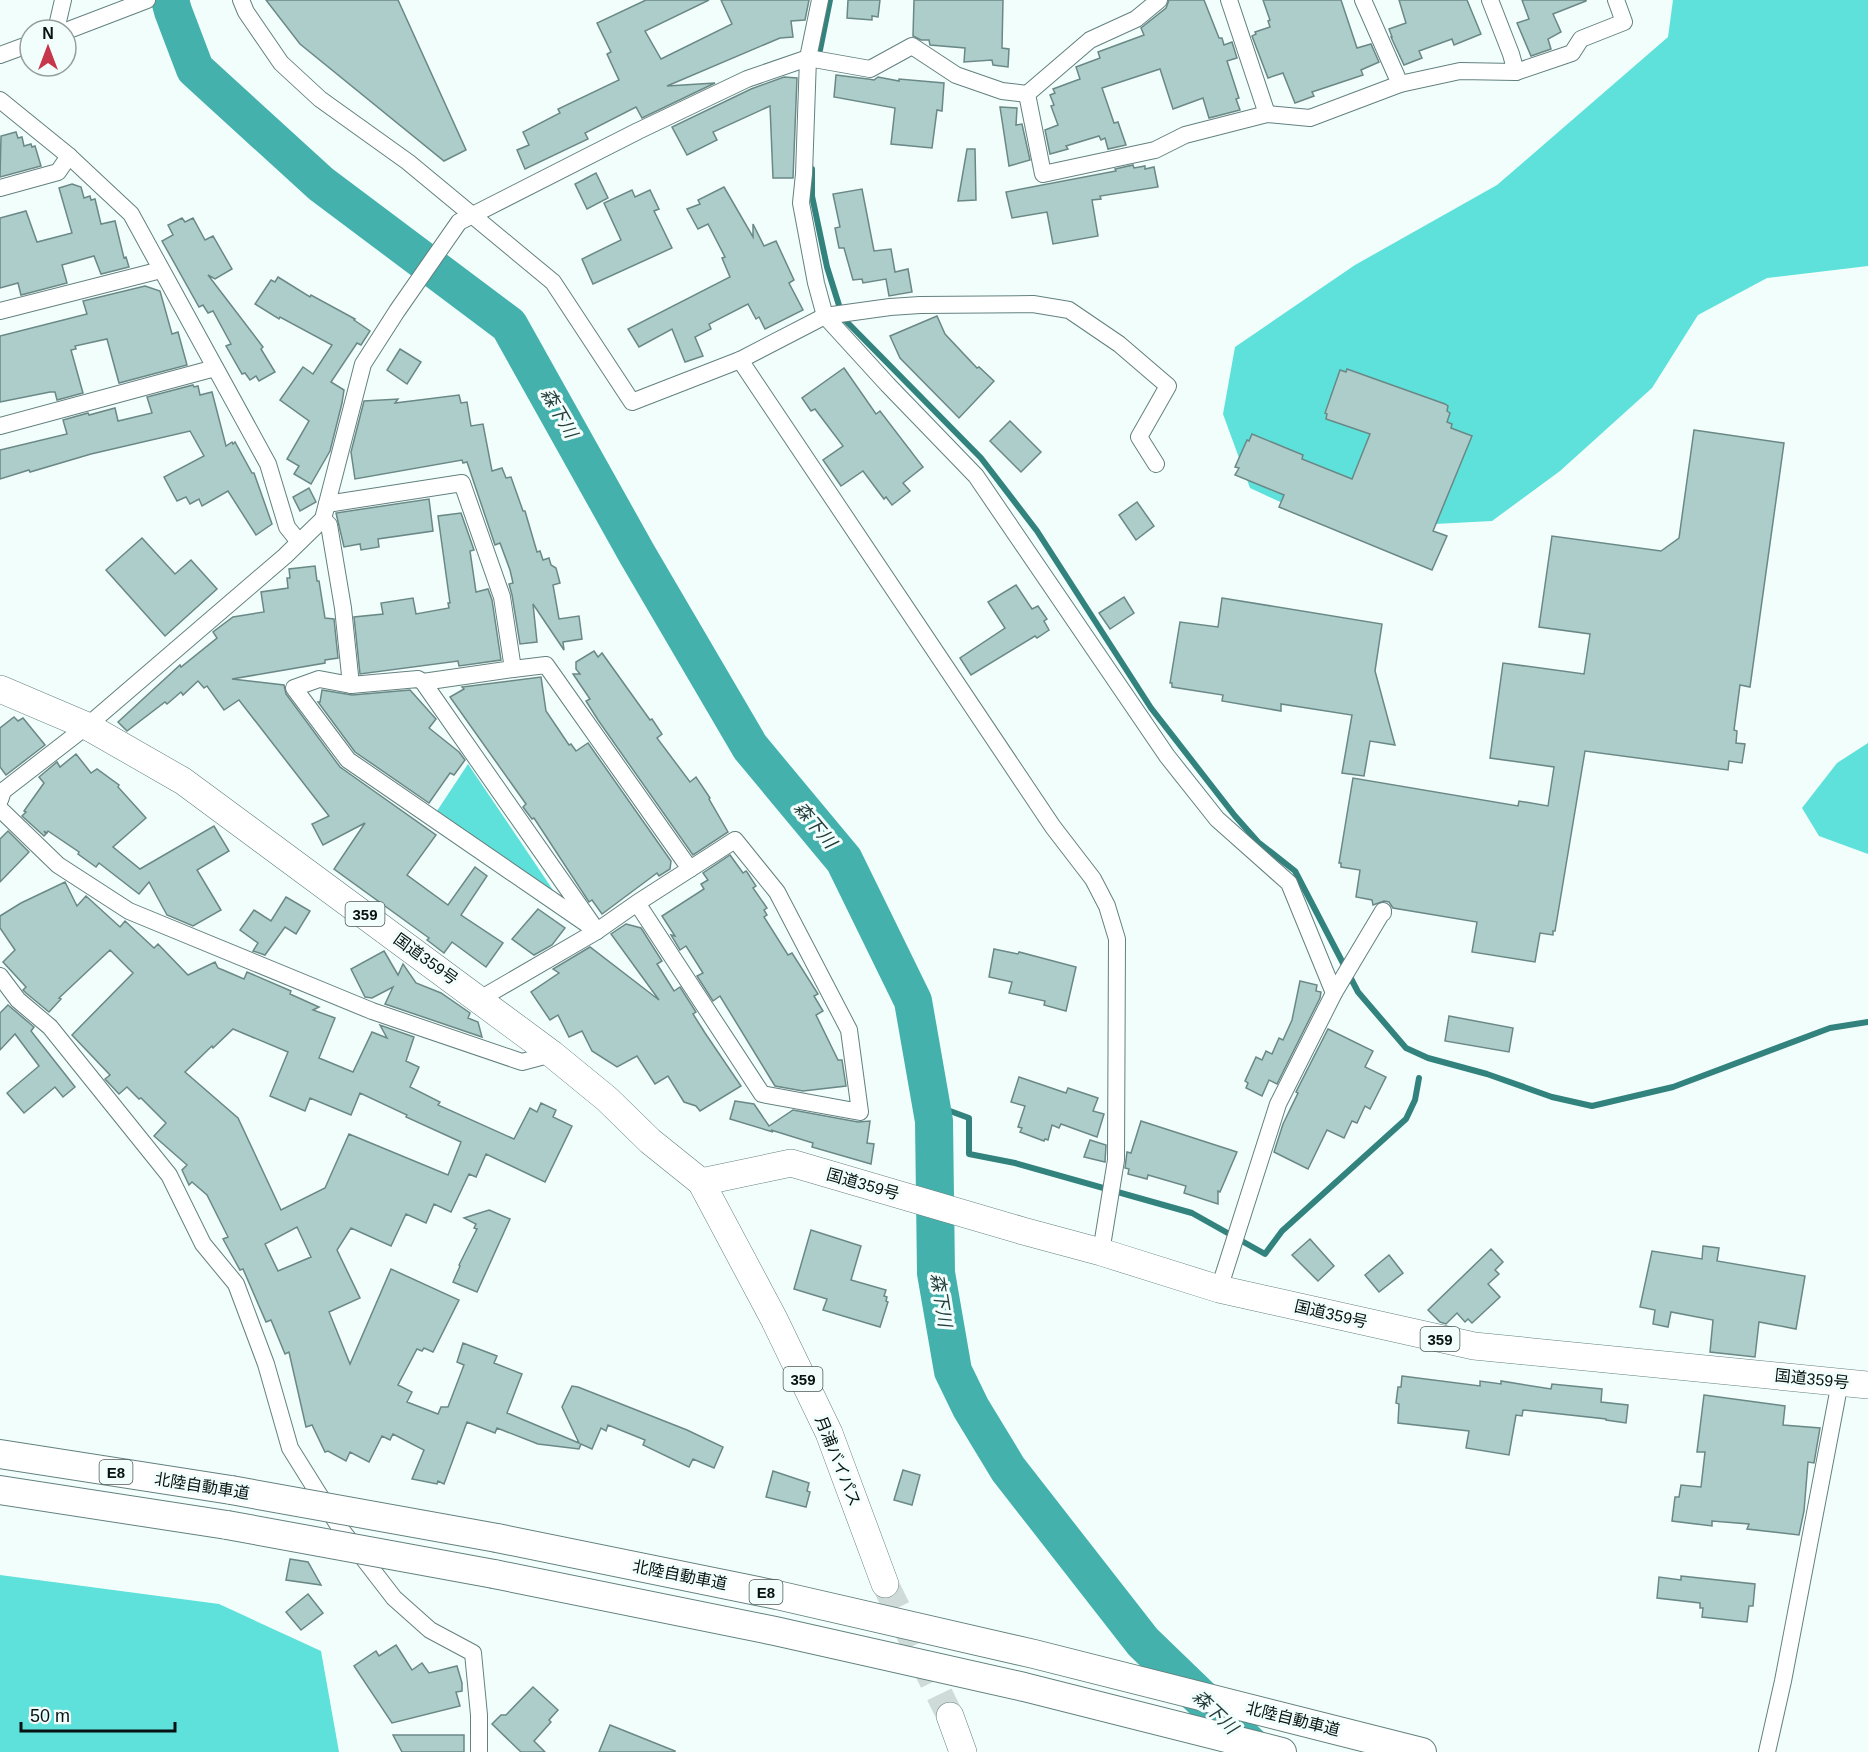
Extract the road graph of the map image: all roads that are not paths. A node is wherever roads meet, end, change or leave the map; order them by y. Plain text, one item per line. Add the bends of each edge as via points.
1 (63, 0) edge
2 (147, 0) edge
3 (241, 0) edge
4 (820, 0) edge
5 (1158, 0) edge
6 (1229, 0) edge
7 (1363, 0) edge
8 (1490, 0) edge
9 (1616, 0) edge
10 (59, 18) edge
11 (78, 26) edge
12 (18, 49) edge
13 (0, 56) edge
14 (808, 58) junction
15 (1515, 72) junction
16 (1400, 84) junction
17 (1028, 94) junction
18 (0, 100) edge
19 (1267, 114) junction
20 (69, 156) junction
21 (0, 188) edge
22 (467, 218) junction
23 (161, 270) junction
24 (0, 311) edge
25 (836, 314) junction
26 (740, 360) junction
27 (215, 368) junction
28 (0, 426) edge
29 (1156, 464) dead end
30 (325, 511) junction
31 (299, 542) junction
32 (513, 669) junction
33 (423, 682) junction
34 (351, 685) junction
35 (0, 689) edge
36 (87, 726) junction
37 (0, 800) edge
38 (0, 809) edge
39 (690, 869) junction
40 (638, 903) junction
41 (1383, 913) dead end
42 (597, 931) junction
43 (0, 976) edge
44 (1338, 987) junction
45 (480, 999) junction
46 (552, 1054) junction
47 (701, 1182) junction
48 (1101, 1252) junction
49 (1219, 1289) junction
50 (1840, 1382) junction
51 (1868, 1385) edge
52 (0, 1454) edge
53 (0, 1490) edge
54 (885, 1584) tunnel mouth
55 (950, 1716) tunnel mouth
56 (1417, 1750) edge
57 (479, 1752) edge
58 (963, 1752) edge
59 (1282, 1752) edge
60 (1767, 1752) edge

1 - 10 street
2 - 11 street
3 - 22 street via 281,63 320,99 408,162
4 - 14 street
5 - 17 street via 1136,19 1090,40
6 - 19 street
7 - 16 street
8 - 15 street
9 - 15 street via 1624,22 1581,39 1572,52
12 - 13 street
14 - 17 street via 870,69 912,46 956,75 1002,91
14 - 22 street via 747,79
14 - 25 street via 801,203 816,283
15 - 16 street via 1460,71
16 - 19 street via 1310,118
17 - 19 street via 1044,174 1155,150 1185,135
18 - 20 street
20 - 21 street via 58,172
20 - 23 street via 131,214
22 - 26 street via 553,282 632,402
22 - 30 street via 397,311 363,364
23 - 24 street
23 - 27 street
25 - 26 street
25 - 29 street via 932,305 1033,304 1069,310 1119,344 1168,386 1139,437
25 - 44 street via 888,385 976,476 1167,756 1217,819 1289,883
26 - 48 street via 1053,827 1094,879 1107,906 1117,939 1116,1160
27 - 28 street
27 - 31 street via 268,464 287,527
30 - 31 street
30 - 32 street via 462,483 502,597
30 - 34 street via 343,608
31 - 36 street
32 - 33 street
32 - 39 street via 546,665
33 - 34 street via 418,679
33 - 42 street
34 - 42 street via 319,679 294,688 348,760
35 - 36 highway, 国道359号 / 359
36 - 37 street via 3,791
36 - 45 highway, 国道359号 / 359 via 183,780
38 - 46 street via 58,865 129,911 372,1011 522,1062
39 - 40 street
39 - 40 street via 735,840 777,892 849,1030 860,1112 762,1094
40 - 42 street
41 - 44 street
42 - 45 street
43 - 57 street via 18,1000 50,1027 169,1175 203,1244 236,1284 266,1364 290,1448 340,1528 394,1598 430,1630 473,1653
44 - 49 street via 1278,1104
45 - 46 highway, 国道359号 / 359
46 - 47 highway, 国道359号 / 359
47 - 48 highway, 国道359号 / 359 via 791,1163
47 - 54 highway, 月浦バイパス / 359 via 829,1433
48 - 49 highway, 国道359号 / 359
49 - 50 highway, 国道359号 / 359 via 1474,1346
50 - 51 highway, 国道359号 / 359
50 - 60 street
52 - 56 highway, 北陸自動車道 / E8, bridge via 497,1538 777,1595 1034,1654
53 - 59 highway, E8, bridge via 227,1525 775,1631 1024,1686
55 - 58 highway

